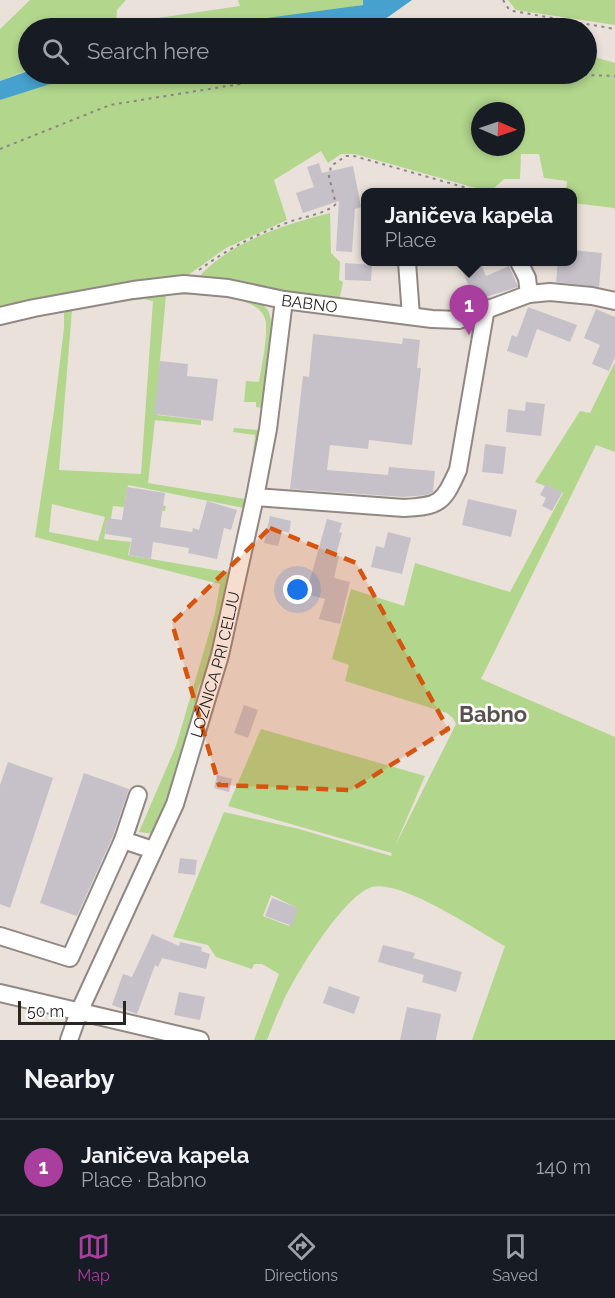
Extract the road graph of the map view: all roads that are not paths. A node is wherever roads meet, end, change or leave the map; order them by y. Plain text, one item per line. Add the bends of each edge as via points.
1 (407, 266) edge
2 (521, 266) edge
3 (529, 294) junction
4 (284, 300) junction
5 (615, 301) edge
6 (486, 308) junction
7 (0, 316) edge
8 (411, 316) junction
9 (255, 497) junction
10 (138, 795) dead end
11 (123, 840) junction
12 (153, 850) junction
13 (0, 936) edge
14 (0, 993) edge
15 (79, 1012) junction
16 (69, 1040) edge
17 (200, 1040) edge

1 - 8 street
2 - 3 street
3 - 5 street, BABNO via 550,292
3 - 6 street, BABNO
4 - 7 street, BABNO via 228,288 184,284
4 - 8 street, BABNO
4 - 9 street, LOŽNICA PRI CELJU
6 - 8 street, BABNO via 459,320
6 - 9 street via 458,470 441,500 428,507 404,508
9 - 12 street, LOŽNICA PRI CELJU via 220,655 175,804
10 - 11 street
11 - 12 street
11 - 13 street via 70,958
12 - 15 street, LOŽNICA PRI CELJU
14 - 15 street
15 - 16 street, LOŽNICA PRI CELJU
15 - 17 street

